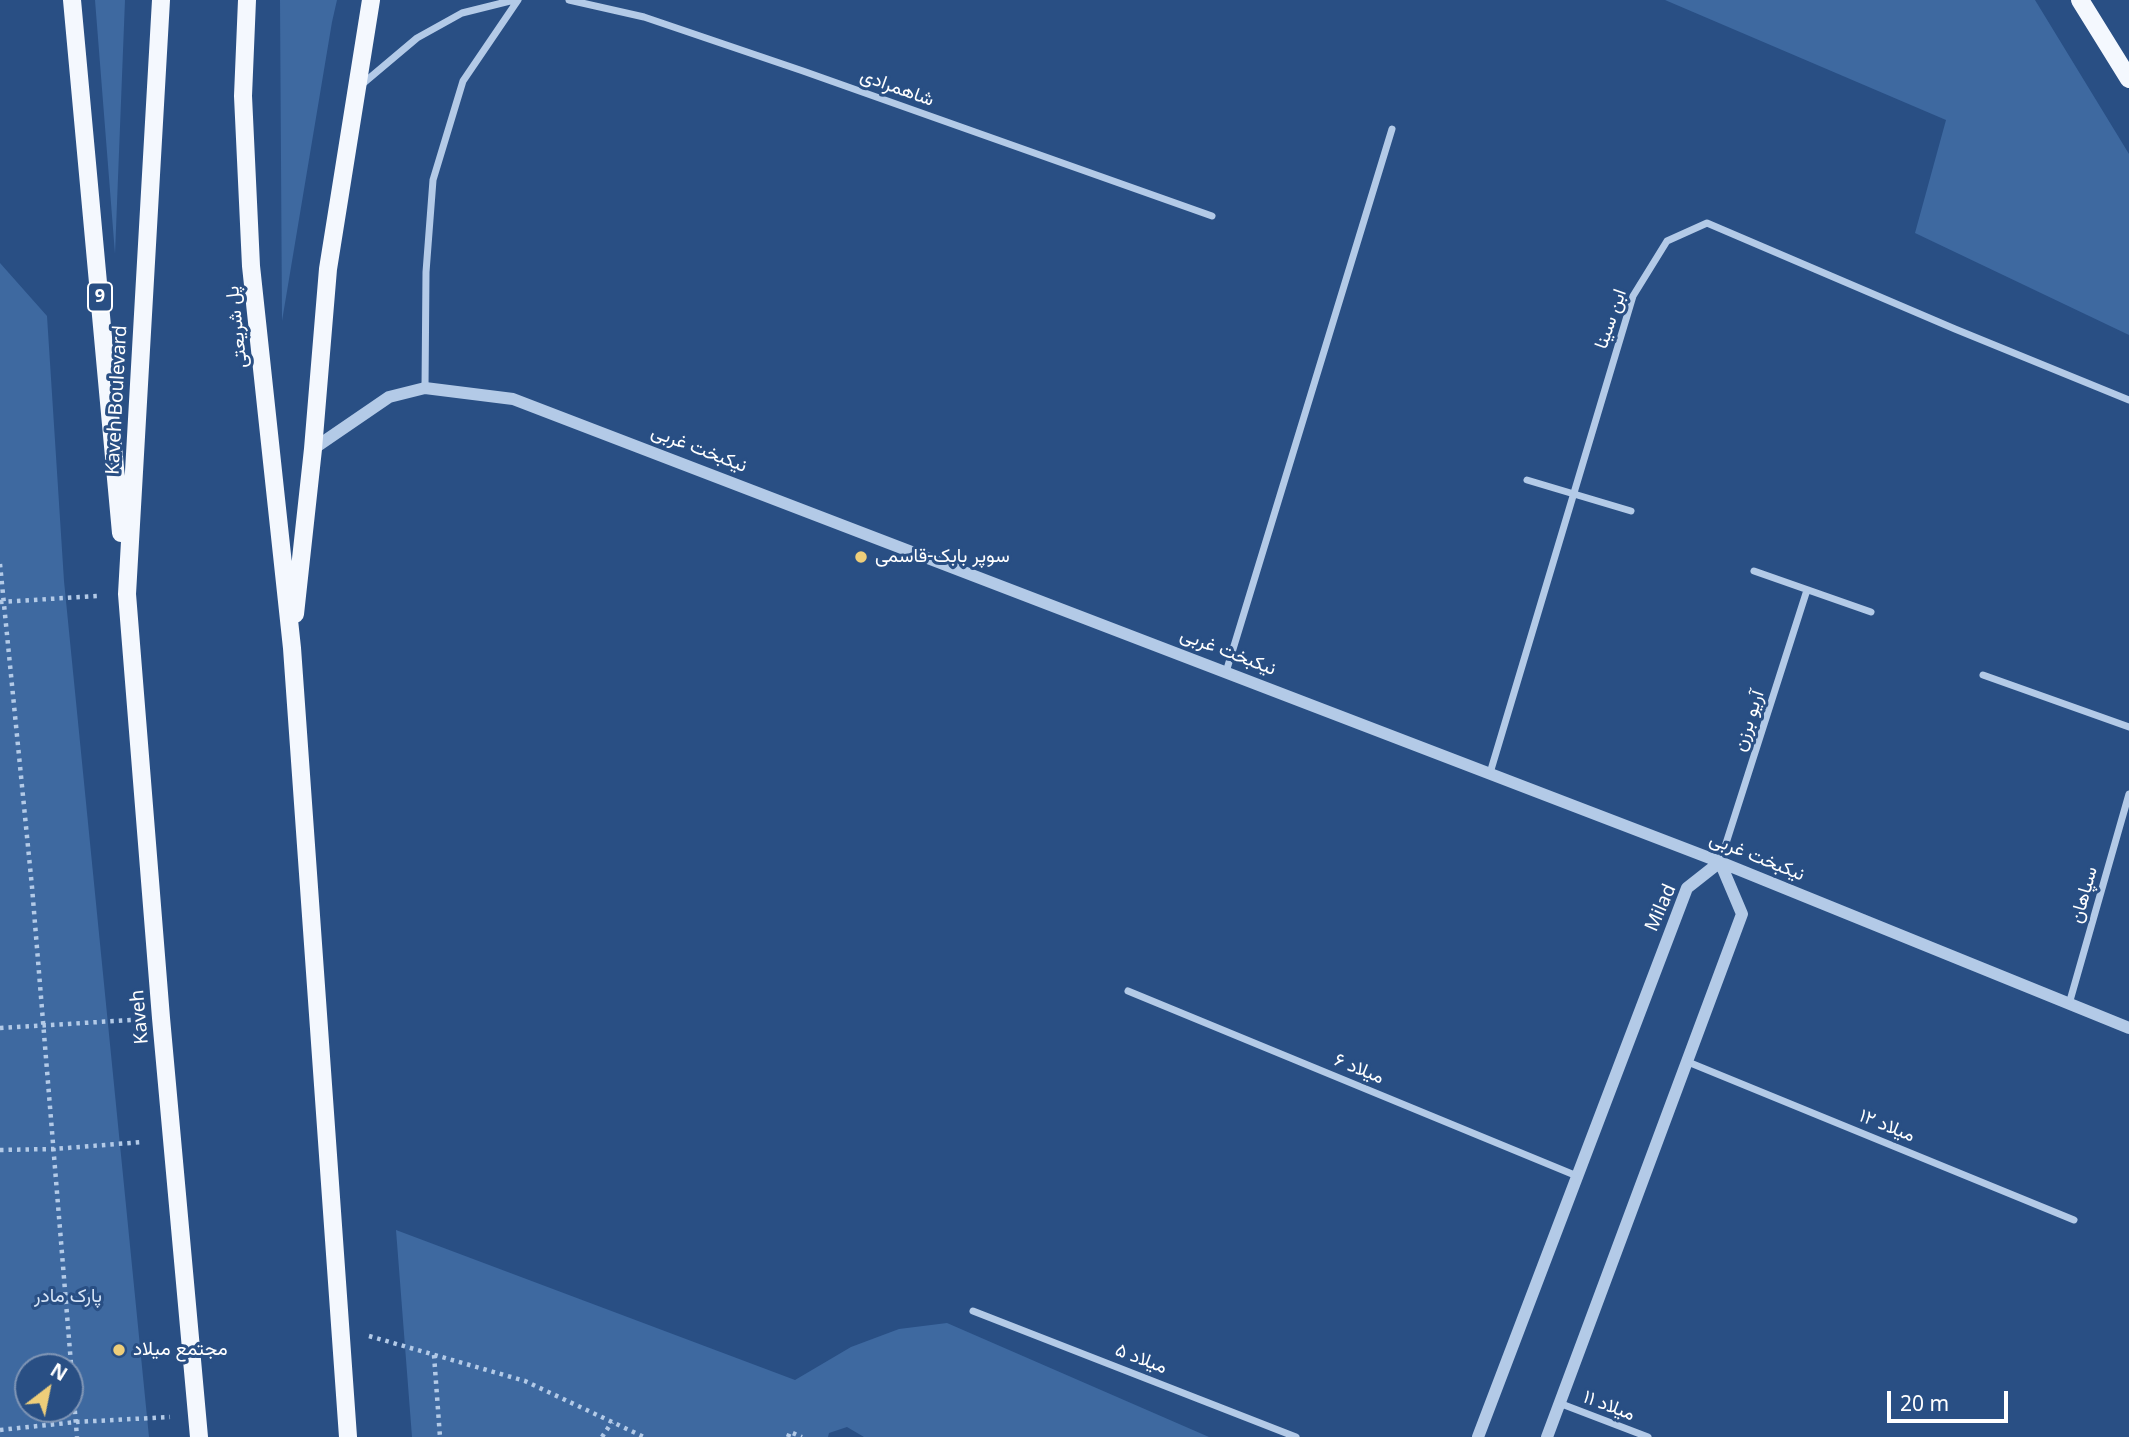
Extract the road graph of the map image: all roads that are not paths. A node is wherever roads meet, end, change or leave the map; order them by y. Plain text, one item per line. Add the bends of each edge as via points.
1 (72, 0) edge
2 (161, 0) edge
3 (247, 0) edge
4 (371, 0) edge
5 (516, 0) edge
6 (569, 0) edge
7 (2080, 0) edge
8 (2129, 79) edge
9 (357, 89) junction
10 (1392, 129) dead end
11 (1212, 216) dead end
12 (425, 388) junction
13 (2129, 400) edge
14 (313, 449) junction
15 (1527, 480) dead end
16 (1573, 493) junction
17 (1632, 511) dead end
18 (1754, 571) dead end
19 (1808, 590) junction
20 (127, 594) junction
21 (1871, 612) dead end
22 (292, 648) junction
23 (1226, 672) junction
24 (1983, 675) dead end
25 (2129, 727) edge
26 (1490, 773) junction
27 (2129, 794) edge
28 (1720, 862) junction
29 (1128, 991) dead end
30 (2068, 1004) junction
31 (2129, 1028) edge
32 (1688, 1062) junction
33 (1577, 1176) junction
34 (2074, 1220) dead end
35 (974, 1311) dead end
36 (1559, 1404) junction
37 (199, 1437) edge
38 (348, 1437) edge
39 (1296, 1437) edge
40 (1478, 1437) edge
41 (1547, 1437) edge
42 (1648, 1437) edge

1 - 20 main road, 9
2 - 20 main road, Kaveh Boulevard
3 - 22 main road, پل شریعتی via 243,96 251,266
4 - 9 main road
5 - 9 street via 462,13 440,25 417,38
5 - 12 street via 463,81 433,180
6 - 11 street, شاهمرادی via 644,17
7 - 8 main road
9 - 14 main road via 328,269
10 - 23 street
12 - 14 street, نیکبخت غربی via 389,397
12 - 23 street, نیکبخت غربی via 513,399
13 - 16 street, ابن سینا via 1707,223 1667,241 1633,296
14 - 22 main road
15 - 16 street
16 - 17 street
16 - 26 street, ابن سینا
18 - 19 street
19 - 21 street
19 - 28 street, آریو برزن
20 - 37 main road, Kaveh
22 - 38 main road
23 - 26 street, نیکبخت غربی
24 - 25 street
26 - 28 street, نیکبخت غربی
27 - 30 street, سپاهان
28 - 30 street, نیکبخت غربی
28 - 32 street via 1742,914
28 - 33 street, Milad via 1687,888
29 - 33 street, میلاد ۶
30 - 31 street, نیکبخت غربی
32 - 34 street, میلاد ۱۲
32 - 36 street
33 - 40 street, Milad
35 - 39 street, میلاد ۵
36 - 41 street
36 - 42 street, میلاد ۱۱

